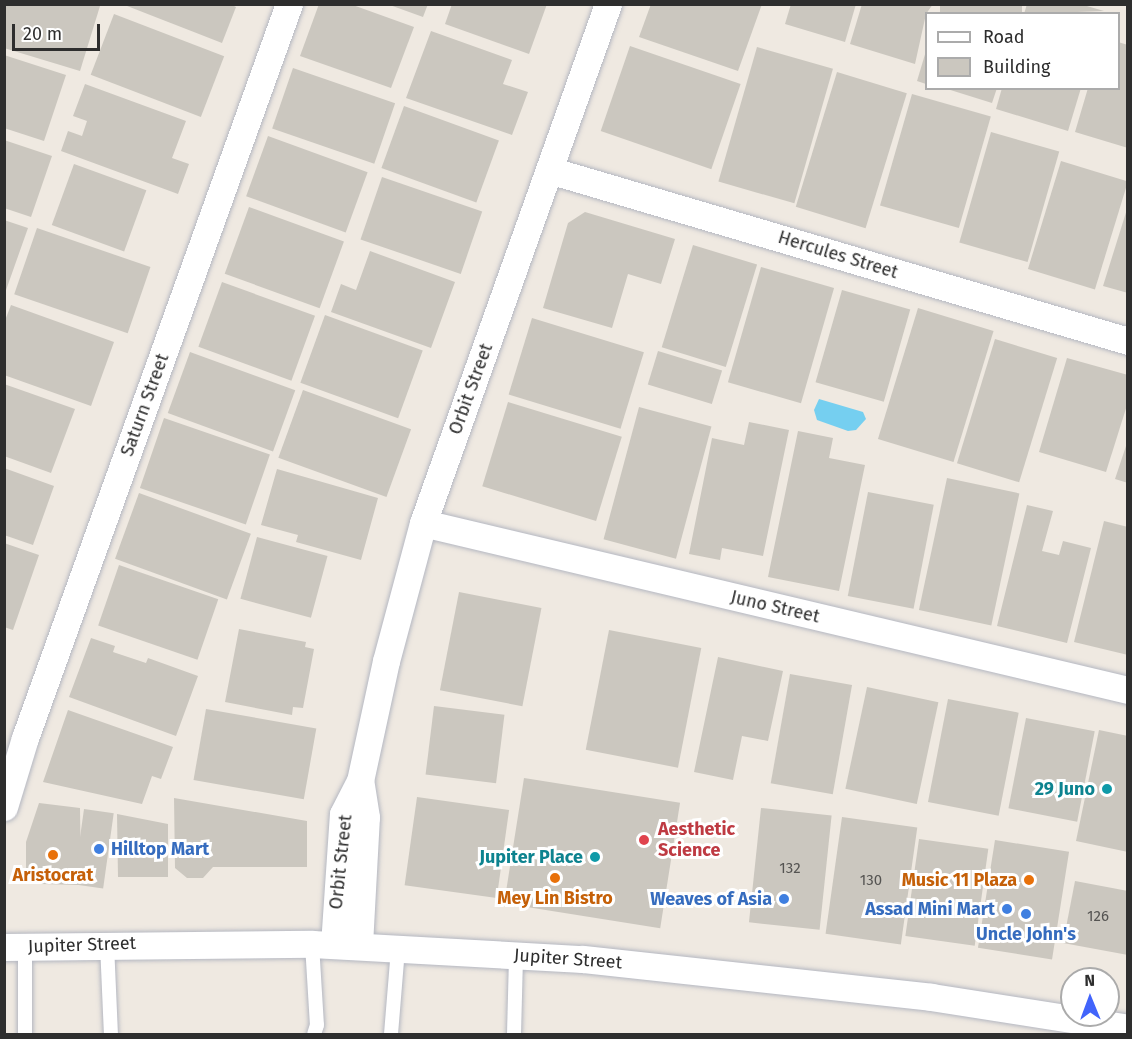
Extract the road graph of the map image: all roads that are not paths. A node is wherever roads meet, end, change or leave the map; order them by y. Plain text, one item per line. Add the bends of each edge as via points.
1 (290, 4) edge
2 (608, 4) edge
3 (549, 170) junction
4 (1128, 341) edge
5 (423, 523) junction
6 (1128, 690) edge
7 (4, 807) edge
8 (107, 944) junction
9 (335, 945) junction
10 (15, 947) edge
11 (398, 948) junction
12 (516, 955) junction
13 (1128, 1028) edge
14 (25, 1035) edge
15 (111, 1035) edge
16 (314, 1035) edge
17 (391, 1035) edge
18 (514, 1035) edge

1 - 7 street, Saturn Street via 25,738
2 - 3 street, Orbit Street
3 - 4 street, Hercules Street
3 - 5 street, Orbit Street
5 - 6 street, Juno Street
5 - 9 street, Orbit Street via 386,660 360,781 366,817
8 - 9 street, Jupiter Street
8 - 10 street, Jupiter Street
8 - 15 lane
9 - 11 street, Jupiter Street
9 - 16 lane
10 - 14 lane
11 - 12 street, Jupiter Street
11 - 17 lane
12 - 13 street, Jupiter Street via 843,986
12 - 18 lane

